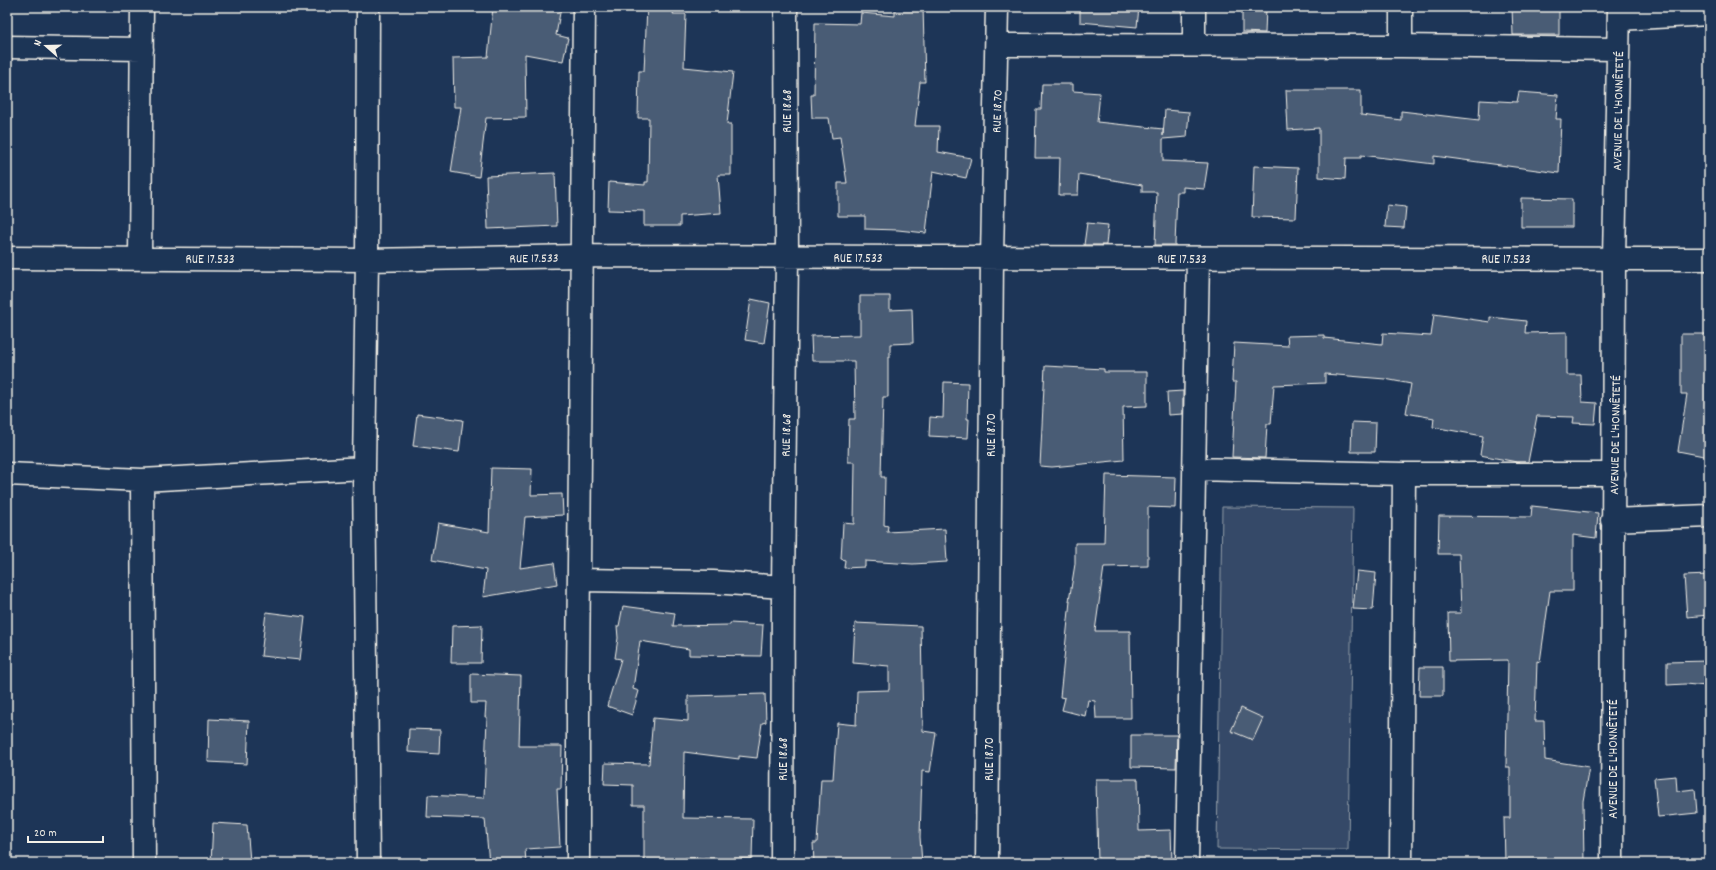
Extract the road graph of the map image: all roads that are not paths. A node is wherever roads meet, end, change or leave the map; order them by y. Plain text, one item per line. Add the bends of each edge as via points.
1 (142, 7) edge
2 (368, 7) edge
3 (584, 7) edge
4 (786, 7) edge
5 (997, 7) edge
6 (1194, 7) edge
7 (1401, 7) edge
8 (1619, 13) edge
9 (1709, 14) edge
10 (998, 45) junction
11 (1194, 45) junction
12 (1401, 46) junction
13 (7, 47) edge
14 (142, 49) junction
15 (1617, 49) junction
16 (582, 256) junction
17 (992, 257) junction
18 (7, 258) edge
19 (140, 258) junction
20 (787, 258) junction
21 (1198, 258) junction
22 (1614, 258) junction
23 (1709, 259) edge
24 (367, 260) junction
25 (364, 468) junction
26 (1194, 469) junction
27 (7, 474) edge
28 (1404, 474) junction
29 (1614, 474) junction
30 (142, 480) junction
31 (1709, 516) edge
32 (1612, 520) junction
33 (579, 580) junction
34 (783, 587) junction
35 (144, 863) edge
36 (368, 863) edge
37 (578, 863) edge
38 (782, 863) edge
39 (987, 863) edge
40 (1187, 863) edge
41 (1401, 863) edge
42 (1612, 863) edge

1 - 14 street
2 - 24 street
3 - 16 street
4 - 20 street, RUE 18.68
5 - 10 street, RUE 18.70
6 - 11 street
7 - 12 street
8 - 9 street
8 - 15 street, AVENUE DE L'HONNÊTETÉ
10 - 11 street
10 - 17 street, RUE 18.70
11 - 12 street
12 - 15 street
13 - 14 street
14 - 19 street
15 - 22 street, AVENUE DE L'HONNÊTETÉ
16 - 20 street, RUE 17.533
16 - 24 street, RUE 17.533
16 - 33 street
17 - 20 street, RUE 17.533
17 - 21 street, RUE 17.533
17 - 39 street, RUE 18.70
18 - 19 street, RUE 17.533
19 - 24 street, RUE 17.533
20 - 34 street, RUE 18.68
21 - 22 street, RUE 17.533
21 - 26 street
22 - 23 street, RUE 17.533
22 - 29 street, AVENUE DE L'HONNÊTETÉ
24 - 25 street
25 - 30 street
25 - 36 street
26 - 28 street
26 - 40 street
27 - 30 street
28 - 29 street
28 - 41 street
29 - 32 street, AVENUE DE L'HONNÊTETÉ
30 - 35 street
31 - 32 street
32 - 42 street, AVENUE DE L'HONNÊTETÉ
33 - 34 street via 713,582
33 - 37 street
34 - 38 street, RUE 18.68

